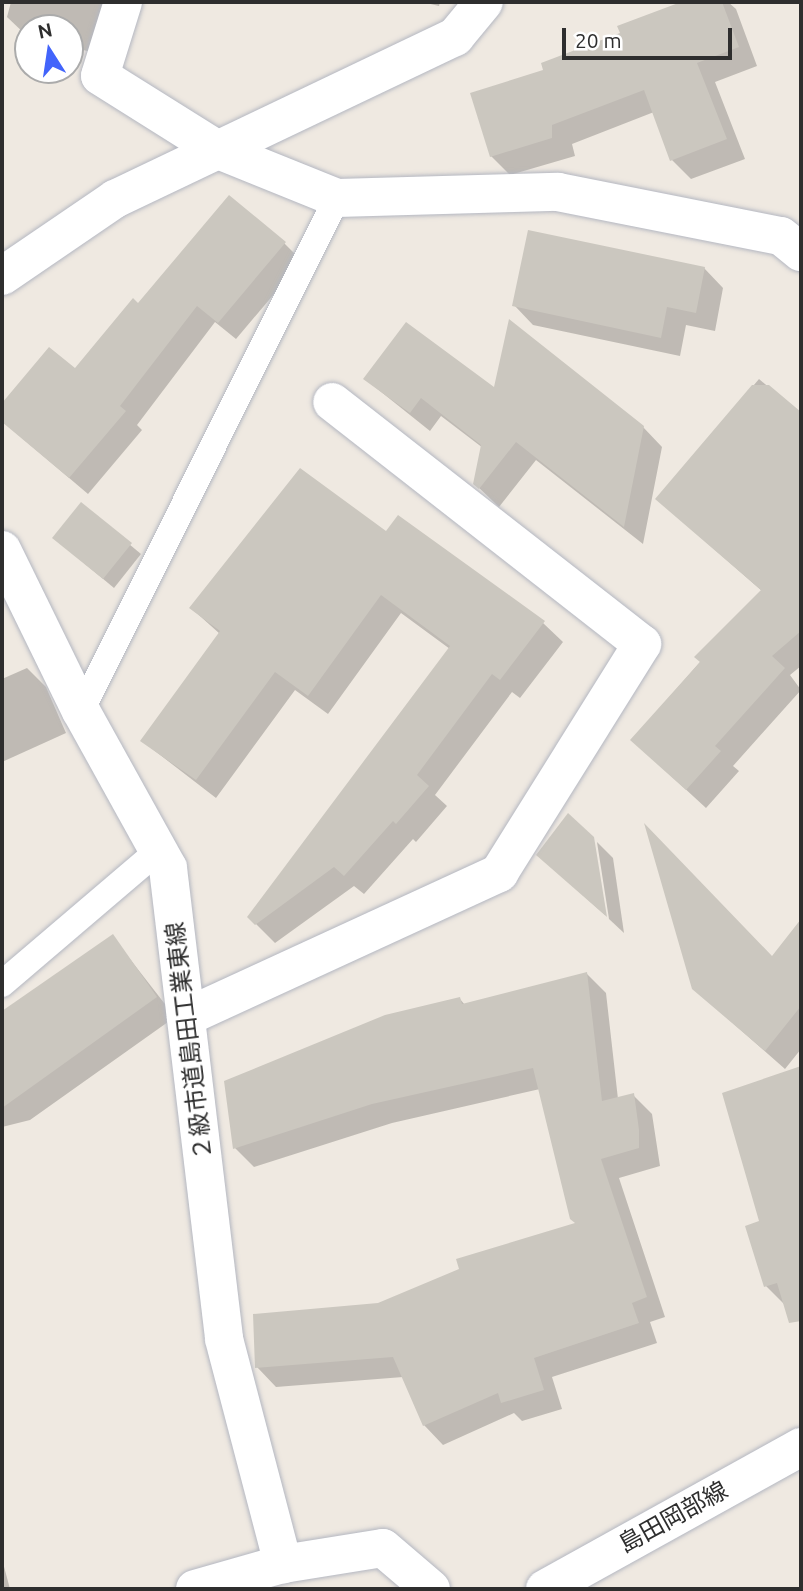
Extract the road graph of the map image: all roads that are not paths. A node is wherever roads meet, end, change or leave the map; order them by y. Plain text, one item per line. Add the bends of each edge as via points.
1 (123, 2) edge
2 (484, 2) edge
3 (218, 150) junction
4 (337, 198) junction
5 (795, 238) edge
6 (2, 276) edge
7 (332, 402) dead end
8 (2, 551) edge
9 (80, 711) junction
10 (159, 850) junction
11 (2, 984) edge
12 (186, 1017) junction
13 (801, 1447) edge
14 (282, 1564) junction
15 (195, 1589) edge
16 (431, 1589) edge
17 (545, 1589) edge

1 - 3 street via 100,76
2 - 3 street via 455,37
3 - 4 street
3 - 6 street via 115,199
4 - 5 street via 558,192
4 - 9 lane
7 - 12 street via 642,644 499,873
8 - 9 street, ２級市道島田工業東線
9 - 10 street, ２級市道島田工業東線
10 - 11 lane
10 - 12 street, ２級市道島田工業東線 via 168,868
12 - 14 street, ２級市道島田工業東線 via 224,1339
13 - 17 street, 島田岡部線
14 - 15 street
14 - 16 street via 383,1549

